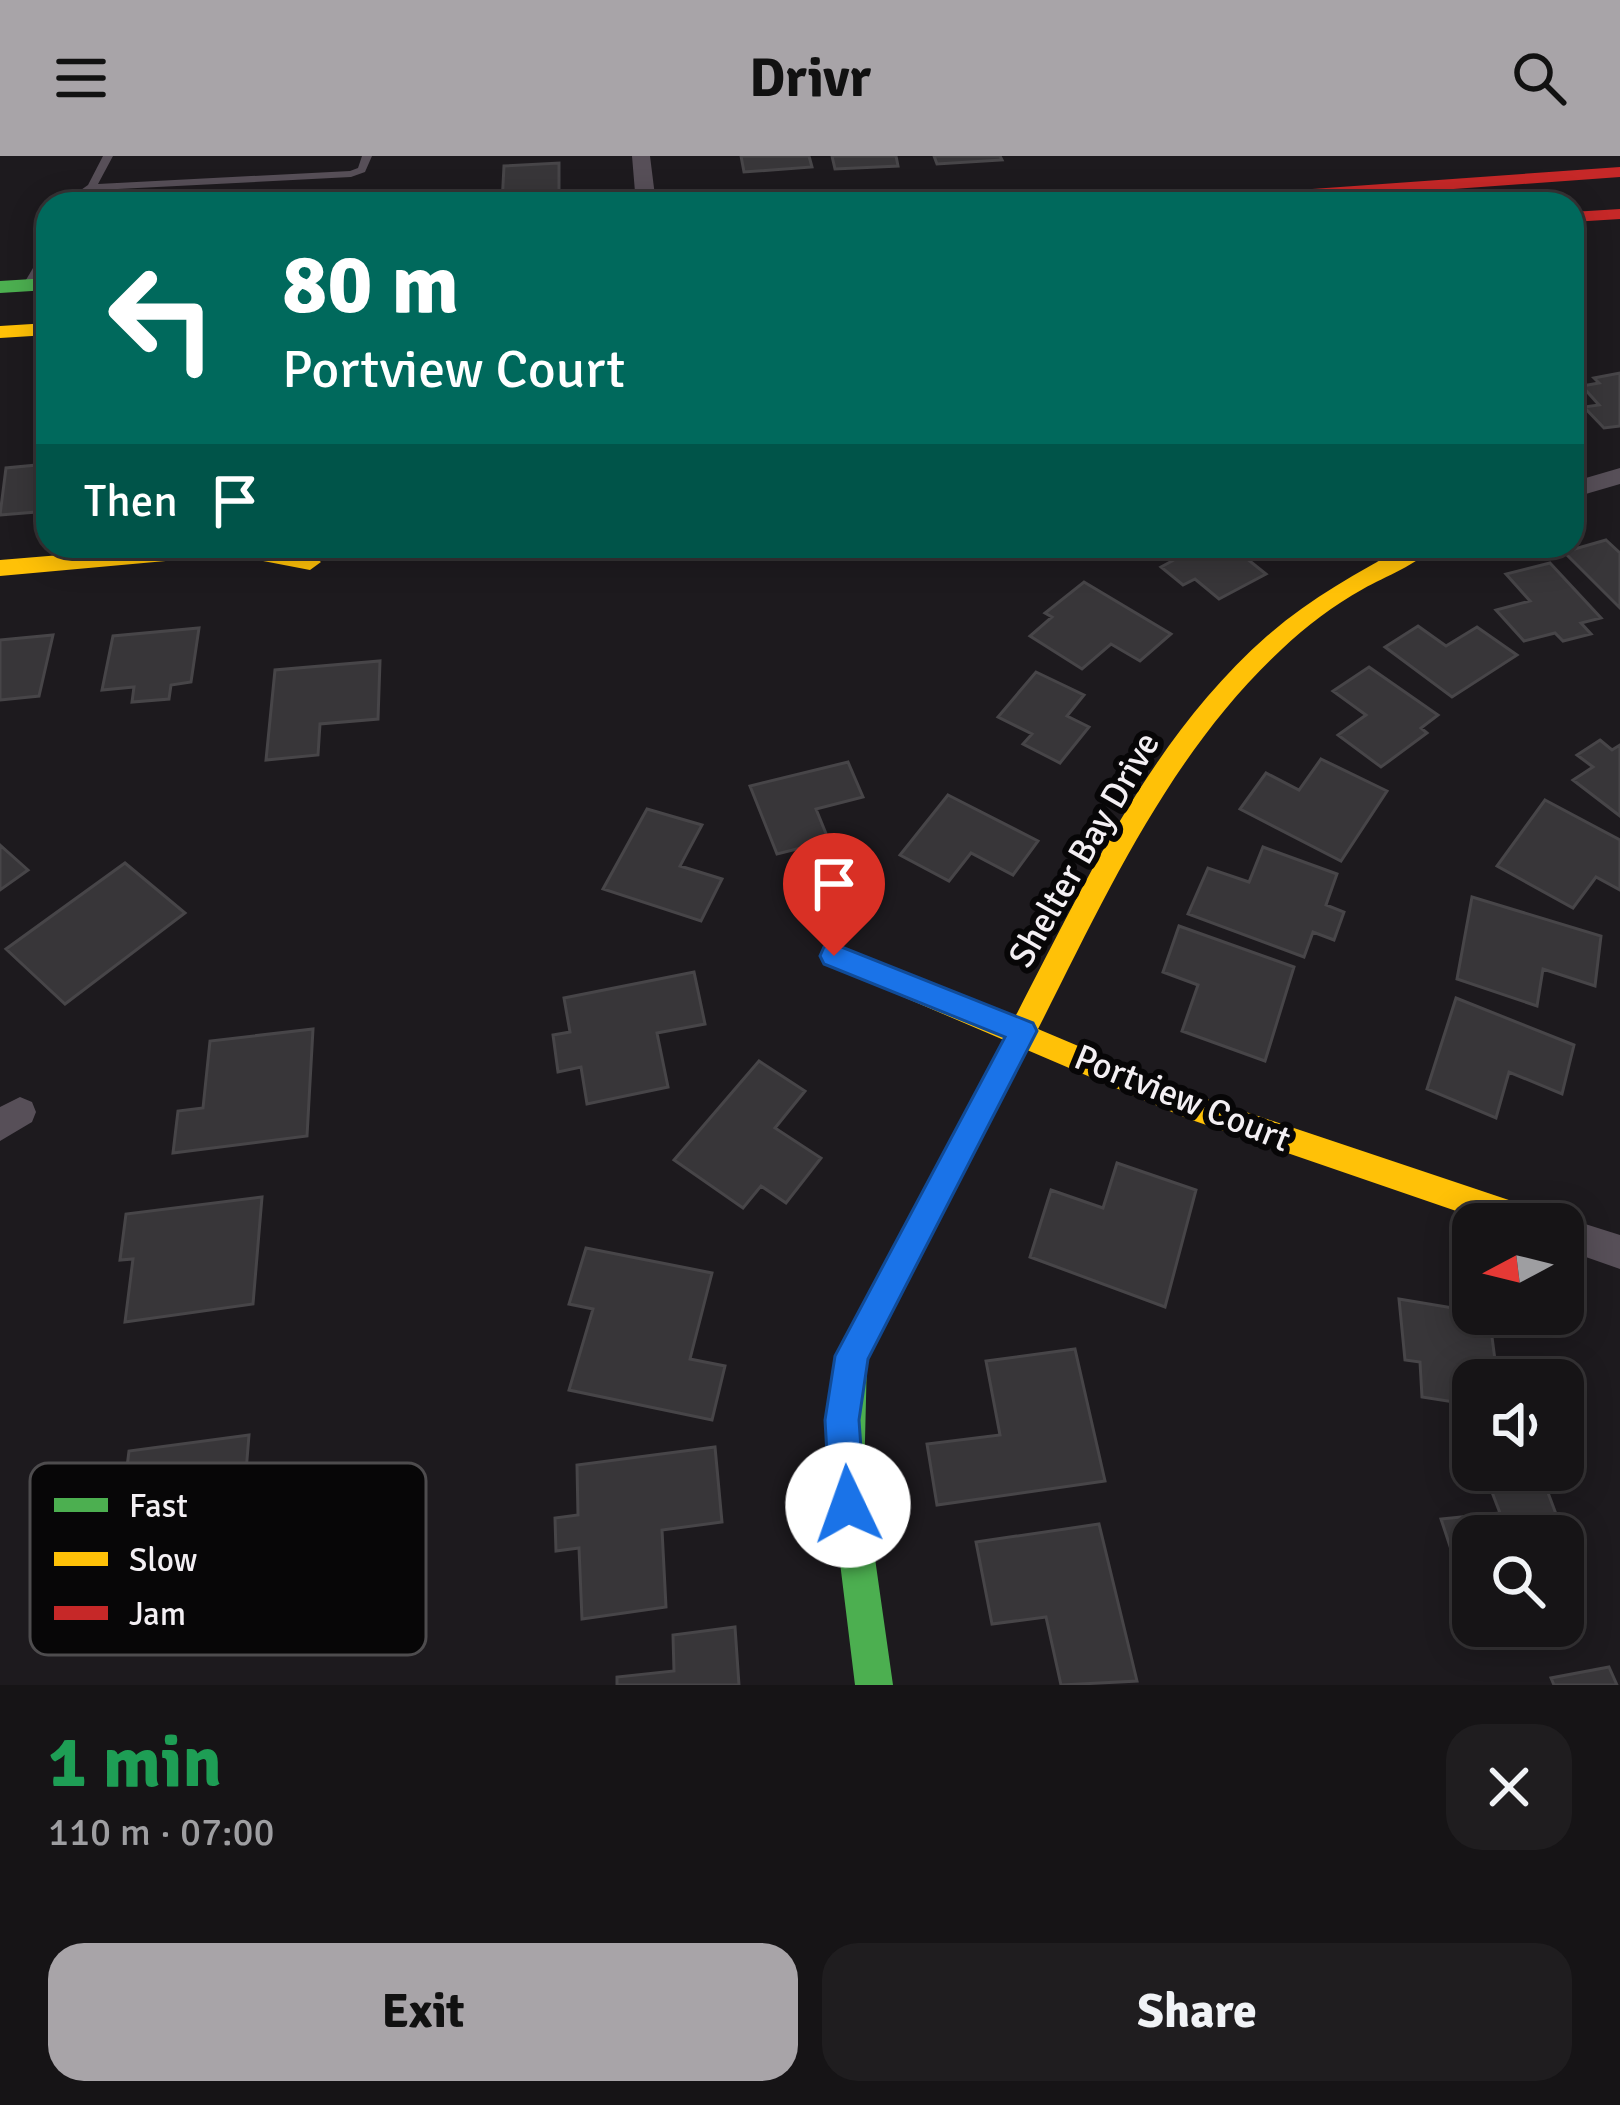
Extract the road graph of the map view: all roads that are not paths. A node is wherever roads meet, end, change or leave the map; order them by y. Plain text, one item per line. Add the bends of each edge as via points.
1 (109, 156) edge
2 (367, 156) edge
3 (641, 156) edge
4 (1620, 172) edge
5 (92, 187) junction
6 (85, 192) edge
7 (94, 192) edge
8 (645, 192) edge
9 (1340, 192) edge
10 (1620, 214) edge
11 (1584, 216) edge
12 (36, 330) edge
13 (0, 332) edge
14 (1620, 476) edge
15 (1584, 486) edge
16 (116, 558) edge
17 (288, 558) edge
18 (1378, 558) edge
19 (310, 562) dead end
20 (0, 568) edge
21 (834, 956) dead end
22 (1023, 1031) junction
23 (1475, 1203) edge
24 (1584, 1240) edge
25 (1620, 1252) edge
26 (874, 1685) edge

1 - 5 lane
2 - 5 lane via 351,174
3 - 8 street
4 - 9 street
5 - 6 lane
5 - 7 lane
10 - 11 street
12 - 13 street
14 - 15 street
16 - 20 street
17 - 19 street
18 - 22 street, Shelter Bay Drive via 1255,661 1179,748
21 - 22 street, Portview Court
22 - 23 street, Portview Court via 1186,1105
22 - 26 street, Shelter Bay Drive via 851,1356 842,1420
24 - 25 street

